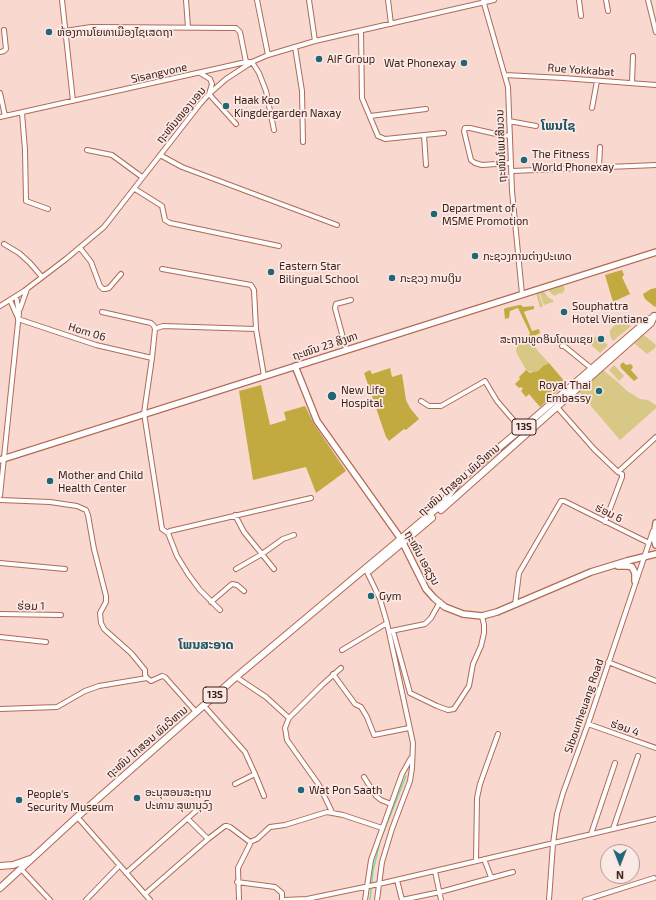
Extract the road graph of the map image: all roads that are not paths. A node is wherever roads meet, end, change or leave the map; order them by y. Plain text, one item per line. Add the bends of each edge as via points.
1 (62, 0) edge
2 (186, 0) edge
3 (257, 0) edge
4 (308, 0) edge
5 (388, 0) edge
6 (494, 0) edge
7 (579, 0) edge
8 (606, 0) edge
9 (648, 0) edge
10 (483, 1) edge
11 (608, 11) dead end
12 (581, 16) dead end
13 (392, 24) junction
14 (188, 27) junction
15 (656, 29) edge
16 (4, 30) dead end
17 (65, 31) junction
18 (361, 31) junction
19 (315, 41) junction
20 (294, 47) junction
21 (0, 52) edge
22 (268, 55) junction
23 (633, 56) dead end
24 (246, 62) junction
25 (252, 62) junction
26 (200, 73) junction
27 (505, 75) junction
28 (598, 80) junction
29 (632, 83) junction
30 (656, 85) edge
31 (0, 94) edge
32 (209, 94) junction
33 (73, 101) junction
34 (592, 108) dead end
35 (426, 109) dead end
36 (22, 113) junction
37 (370, 116) junction
38 (2, 117) edge
39 (510, 121) junction
40 (236, 124) dead end
41 (536, 126) dead end
42 (274, 130) dead end
43 (444, 133) dead end
44 (424, 135) junction
45 (510, 136) junction
46 (303, 142) dead end
47 (600, 147) dead end
48 (87, 150) dead end
49 (160, 155) junction
50 (511, 163) junction
51 (426, 165) dead end
52 (656, 165) edge
53 (599, 167) junction
54 (512, 171) junction
55 (142, 178) junction
56 (135, 189) junction
57 (48, 209) dead end
58 (337, 225) dead end
59 (4, 244) dead end
60 (279, 246) dead end
61 (80, 248) junction
62 (656, 252) edge
63 (162, 269) dead end
64 (122, 274) dead end
65 (42, 278) junction
66 (27, 288) junction
67 (522, 294) junction
68 (16, 296) junction
69 (10, 300) junction
70 (351, 300) dead end
71 (0, 306) edge
72 (102, 312) dead end
73 (19, 313) junction
74 (655, 316) edge
75 (18, 319) junction
76 (256, 329) junction
77 (155, 330) junction
78 (624, 343) junction
79 (562, 346) dead end
80 (346, 349) junction
81 (152, 358) junction
82 (295, 366) junction
83 (591, 368) junction
84 (264, 376) junction
85 (421, 401) dead end
86 (557, 407) junction
87 (144, 413) junction
88 (521, 429) junction
89 (656, 437) edge
90 (2, 459) edge
91 (618, 472) junction
92 (0, 496) edge
93 (311, 498) dead end
94 (0, 500) edge
95 (235, 515) junction
96 (605, 522) junction
97 (656, 522) edge
98 (168, 533) junction
99 (294, 535) dead end
100 (402, 541) junction
101 (649, 542) junction
102 (656, 545) edge
103 (262, 554) junction
104 (656, 554) edge
105 (644, 557) junction
106 (0, 563) edge
107 (608, 566) junction
108 (65, 569) dead end
109 (236, 569) dead end
110 (274, 569) dead end
111 (367, 572) junction
112 (635, 581) junction
113 (244, 592) dead end
114 (211, 602) junction
115 (440, 602) junction
116 (515, 605) junction
117 (220, 610) dead end
118 (0, 614) edge
119 (61, 615) dead end
120 (482, 616) junction
121 (386, 623) junction
122 (393, 630) junction
123 (388, 631) junction
124 (0, 637) edge
125 (46, 642) dead end
126 (342, 650) dead end
127 (608, 662) junction
128 (341, 668) dead end
129 (334, 674) junction
130 (147, 678) junction
131 (239, 679) junction
132 (656, 681) edge
133 (206, 708) junction
134 (0, 709) edge
135 (196, 712) junction
136 (289, 718) junction
137 (588, 724) junction
138 (409, 728) junction
139 (498, 734) dead end
140 (656, 748) edge
141 (638, 756) dead end
142 (411, 758) junction
143 (616, 763) dead end
144 (255, 774) junction
145 (364, 777) dead end
146 (235, 784) dead end
147 (264, 796) dead end
148 (391, 804) junction
149 (197, 810) dead end
150 (332, 812) junction
151 (188, 819) junction
152 (656, 819) edge
153 (80, 820) junction
154 (382, 828) junction
155 (613, 829) junction
156 (591, 834) junction
157 (208, 839) junction
158 (250, 842) junction
159 (553, 844) junction
160 (35, 857) junction
161 (484, 859) junction
162 (476, 861) junction
163 (0, 866) edge
164 (120, 866) junction
165 (21, 869) junction
166 (434, 871) junction
167 (514, 872) dead end
168 (126, 873) junction
169 (491, 877) junction
170 (654, 878) dead end
171 (397, 880) junction
172 (237, 882) junction
173 (379, 884) junction
174 (367, 887) junction
175 (0, 888) edge
176 (440, 892) junction
177 (145, 894) junction
178 (239, 899) edge
179 (50, 900) edge
180 (86, 900) edge
181 (150, 900) edge
182 (283, 900) edge
183 (365, 900) edge
184 (377, 900) edge
185 (402, 900) edge
186 (441, 900) edge
187 (549, 900) edge
188 (585, 900) edge

1 - 17 street
2 - 14 street
3 - 22 street
4 - 19 street
5 - 13 street
6 - 10 street, ຖະໜົນໜອງບອນ
7 - 12 street
8 - 11 street
9 - 15 street
10 - 13 street, ຖະໜົນໜອງບອນ
10 - 27 street, ຖະໜົນໂພນສີນວນ
13 - 18 street, ຖະໜົນໜອງບອນ
14 - 17 street via 91,27
14 - 24 street via 238,29
16 - 21 street via 6,48
17 - 33 street
18 - 19 street, ຖະໜົນໜອງບອນ
18 - 37 street via 362,98
19 - 20 street, ຖະໜົນໜອງບອນ
20 - 22 street, ຖະໜົນໜອງບອນ
20 - 46 street via 302,91
22 - 25 street, ຖະໜົນໜອງບອນ
23 - 29 street
24 - 25 street, Sisangvone
24 - 26 street, Sisangvone
25 - 32 street, ຖະໜົນໜອງບອນ
25 - 42 street via 266,91
26 - 32 street via 210,79 212,84
26 - 33 street, Sisangvone
27 - 28 street, Rue Yokkabat
27 - 39 street, ຖະໜົນໂພນສີນວນ
28 - 29 street, Rue Yokkabat
28 - 34 street
29 - 30 street, Rue Yokkabat
31 - 38 street
32 - 40 street
32 - 49 street, ຖະໜົນໜອງບອນ
33 - 36 street, Sisangvone
35 - 37 street
36 - 38 street, Sisangvone
36 - 57 street via 26,201
37 - 44 street via 381,138
39 - 41 street
39 - 45 street, ຖະໜົນໂພນສີນວນ
43 - 44 street
44 - 51 street
45 - 50 street, ຖະໜົນໂພນສີນວນ
45 - 50 street via 470,128 464,131 471,160 482,164
47 - 53 street
48 - 55 street via 112,155
49 - 55 street, ຖະໜົນໜອງບອນ
49 - 58 street via 182,167
50 - 54 street, ຖະໜົນໂພນສີນວນ
52 - 53 street
53 - 54 street
54 - 67 street, ຖະໜົນໂພນສີນວນ
55 - 56 street, ຖະໜົນໜອງບອນ
56 - 60 street via 162,206 165,220 170,223
56 - 61 street, ຖະໜົນໜອງບອນ via 104,228
59 - 65 street via 19,253
61 - 64 street via 91,262 103,289 109,288
61 - 65 street, ຖະໜົນໜອງບອນ
62 - 67 main road, ຖະໜົນ 23 ສິງຫາ
63 - 76 street via 251,285 254,290
65 - 66 street, ຖະໜົນໜອງບອນ
66 - 68 street, ຖະໜົນໜອງບອນ
66 - 73 street
67 - 80 main road, ຖະໜົນ 23 ສິງຫາ
68 - 69 street, ຖະໜົນໜອງບອນ
68 - 73 street
69 - 71 street, ຖະໜົນໜອງບອນ
69 - 75 street
70 - 80 street via 336,304 335,308
72 - 77 street via 151,323
73 - 75 street
74 - 78 highway, ຖະໜົນ ໄກສອນ ພົມວິຫານ / 13S
75 - 81 street, Hom 06 via 96,345
75 - 90 street
76 - 77 street via 163,326
76 - 84 street
77 - 81 street
78 - 83 highway, ຖະໜົນ ໄກສອນ ພົມວິຫານ / 13S
78 - 86 highway, ຖະໜົນ ໄກສອນ ພົມວິຫານ / 13S
79 - 83 street
80 - 82 main road, ຖະໜົນ 23 ສິງຫາ
81 - 87 street
82 - 84 main road, ຖະໜົນ 23 ສິງຫາ
82 - 100 main road, ຖະໜົນ ເອຊຽນ via 317,421
83 - 88 highway, ຖະໜົນ ໄກສອນ ພົມວິຫານ / 13S
84 - 87 main road, ຖະໜົນ 23 ສິງຫາ
85 - 88 street via 429,406 441,406 486,381 497,400
86 - 91 street
86 - 100 highway, ຖະໜົນ ໄກສອນ ພົມວິຫານ / 13S
87 - 90 main road, ຖະໜົນ 23 ສິງຫາ
87 - 98 street via 162,529
88 - 100 highway, ຖະໜົນ ໄກສອນ ພົມວິຫານ / 13S via 460,480 442,504
89 - 91 street
90 - 92 street
91 - 96 street via 622,477
93 - 95 street
94 - 130 street via 50,502 86,510 106,596 100,613 101,623 104,629 131,653 145,670
95 - 98 street
95 - 103 street via 244,532
96 - 101 street, ຮ່ອມ 6
96 - 116 street, ຮ່ອມ 6 via 561,501 519,573
97 - 101 street, Sibounheuang Road
97 - 102 main road
98 - 114 street via 181,562
99 - 103 street via 283,539
100 - 111 highway, ຖະໜົນ ໄກສອນ ພົມວິຫານ / 13S
100 - 115 main road, ຖະໜົນ ເອຊຽນ via 426,589
100 - 135 highway, ຖະໜົນ ໄກສອນ ພົມວິຫານ / 13S via 301,621
101 - 105 street, Sibounheuang Road
103 - 109 street
103 - 110 street
104 - 105 main road, ຖະໜົນ ເອຊຽນ
105 - 107 main road, ຖະໜົນ ເອຊຽນ
105 - 112 street, Sibounheuang Road
106 - 108 street
107 - 112 main road via 632,567
107 - 116 main road, ຖະໜົນ ເອຊຽນ
111 - 121 street via 380,599
111 - 131 highway, ຖະໜົນ ໄກສອນ ພົມວິຫານ / 13S
112 - 127 street, Sibounheuang Road
113 - 114 street via 232,584
114 - 117 street
115 - 120 main road, ຖະໜົນ ເອຊຽນ via 445,607 463,614
115 - 122 street via 425,624
116 - 120 main road, ຖະໜົນ ເອຊຽນ
118 - 119 street, ຮ່ອມ 1
120 - 122 street via 484,633 468,686 454,709 448,710 410,693
121 - 123 street
121 - 126 street
122 - 123 street
123 - 138 street
124 - 125 street
127 - 132 street
127 - 137 street, Sibounheuang Road
128 - 129 street
129 - 136 street
129 - 138 street via 353,702 361,706 374,735
130 - 134 street via 92,688 57,707
130 - 135 street via 151,681 160,676 165,677
131 - 133 highway, ຖະໜົນ ໄກສອນ ພົມວິຫານ / 13S
131 - 136 street via 266,696
133 - 144 street via 244,752
133 - 153 highway, ຖະໜົນ ໄກສອນ ພົມວິຫານ / 13S
135 - 160 highway, ຖະໜົນ ໄກສອນ ພົມວິຫານ / 13S
136 - 150 street via 285,728 288,740 319,785
137 - 140 street, ຮ່ອມ 4
137 - 159 street, Sibounheuang Road via 563,793
138 - 142 street via 413,743
139 - 162 street via 477,798
141 - 155 street
142 - 148 street
142 - 173 street via 410,782 390,835
143 - 156 street
144 - 146 street
144 - 147 street
145 - 148 street via 376,796
148 - 154 street
149 - 151 street
150 - 154 street
150 - 158 street via 285,825 270,826 257,839
151 - 157 street
151 - 168 street
152 - 155 street
153 - 160 highway, ຖະໜົນ ໄກສອນ ພົມວິຫານ / 13S via 46,851
153 - 164 street
154 - 174 street via 371,860
155 - 156 street
156 - 159 street
157 - 158 street via 227,826
157 - 177 street
158 - 172 street via 239,864
159 - 161 street
159 - 187 street, Sibounheuang Road
160 - 163 highway, ຖະໜົນ ໄກສອນ ພົມວິຫານ / 13S via 13,865
160 - 165 highway, ຖະໜົນ ໄກສອນ ພົມວິຫານ / 13S
161 - 162 street
161 - 169 street
162 - 166 street
164 - 168 street
164 - 180 street
165 - 175 highway, ຖະໜົນ ໄກສອນ ພົມວິຫານ / 13S
165 - 179 street
166 - 171 street
166 - 176 street
167 - 169 street
168 - 177 street
169 - 176 street
170 - 188 street
171 - 173 street
171 - 185 street
172 - 178 street
172 - 182 street via 275,887 282,893
173 - 174 street
173 - 184 street
174 - 182 street via 307,899
174 - 183 street
176 - 185 street
176 - 186 street
177 - 181 street

